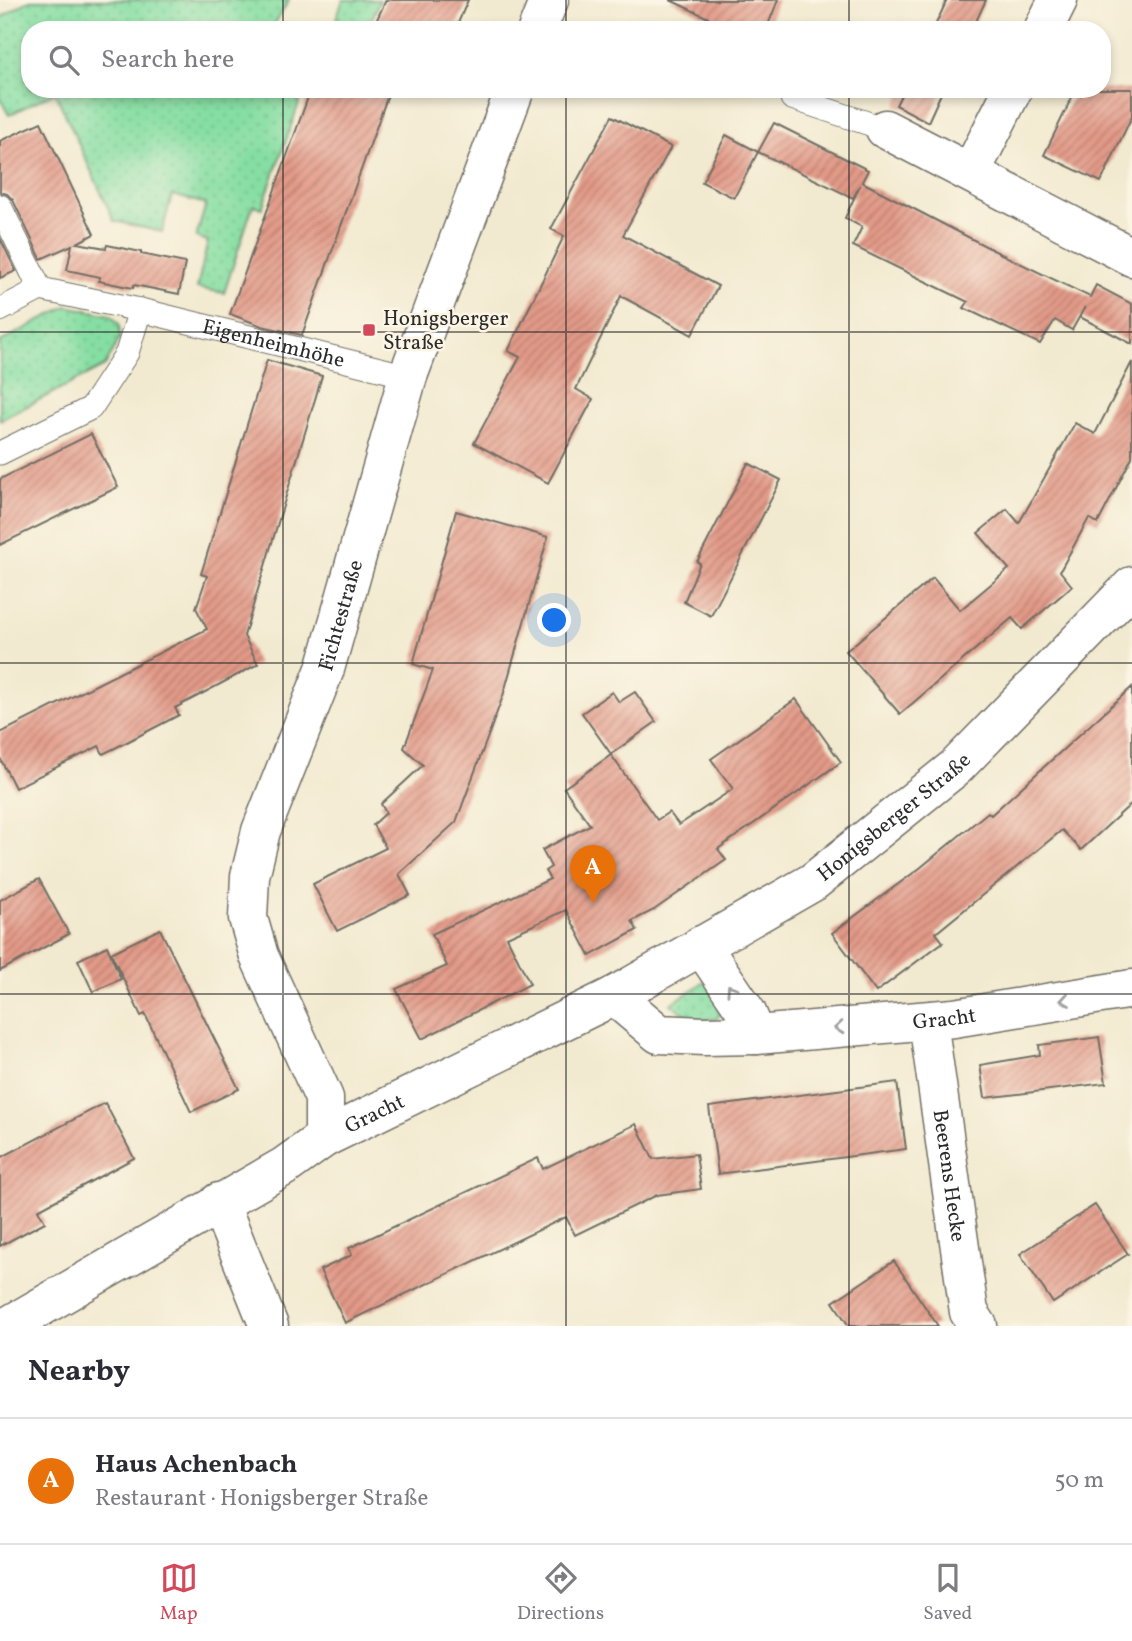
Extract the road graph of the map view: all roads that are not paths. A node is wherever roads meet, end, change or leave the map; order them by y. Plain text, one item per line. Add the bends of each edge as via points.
1 (549, 0) edge
2 (1058, 0) edge
3 (541, 21) edge
4 (1048, 21) edge
5 (512, 98) edge
6 (792, 98) dead end
7 (1008, 98) edge
8 (885, 129) joint
9 (971, 172) junction
10 (0, 206) edge
11 (1132, 257) edge
12 (40, 289) junction
13 (0, 310) edge
14 (140, 310) junction
15 (408, 376) junction
16 (0, 453) edge
17 (1132, 586) edge
18 (701, 946) junction
19 (1132, 989) edge
20 (614, 996) junction
21 (928, 1021) junction
22 (756, 1035) junction
23 (324, 1138) junction
24 (219, 1202) junction
25 (8, 1326) edge
26 (269, 1326) edge
27 (978, 1326) edge

1 - 3 street
2 - 4 street
5 - 15 street, Fichtestraße
6 - 8 lane
7 - 9 street
8 - 9 street
9 - 11 street
10 - 12 lane
12 - 13 lane
12 - 14 lane, Eigenheimhöhe
14 - 15 lane, Eigenheimhöhe
14 - 16 lane via 127,353 91,408
15 - 23 street, Fichtestraße via 325,669 261,831 250,876 248,918 259,956 324,1098
17 - 18 street, Honigsberger Straße via 956,767 813,882
18 - 20 street, Honigsberger Straße
22 -> 18 street via 747,1013
19 -> 21 street, Gracht
20 - 22 street, Gracht via 659,1034
20 - 23 street, Gracht
21 -> 22 street, Gracht
21 - 27 street, Beerens Hecke via 969,1312
23 - 24 street, Gracht via 285,1166
24 - 25 street, Gracht
24 - 26 street

